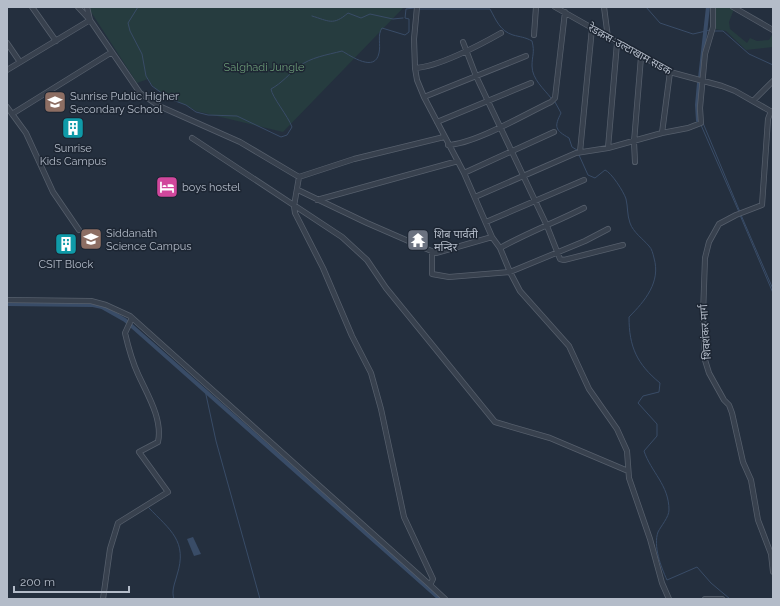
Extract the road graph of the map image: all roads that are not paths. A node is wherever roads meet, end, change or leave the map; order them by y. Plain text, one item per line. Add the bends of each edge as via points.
1 (32, 7) edge
2 (78, 7) edge
3 (87, 7) edge
4 (536, 7) edge
5 (556, 7) edge
6 (604, 7) edge
7 (713, 7) edge
8 (733, 7) edge
9 (417, 9) edge
10 (565, 12) junction
11 (90, 20) junction
12 (592, 28) junction
13 (773, 30) edge
14 (501, 33) dead end
15 (534, 35) dead end
16 (608, 38) junction
17 (56, 41) junction
18 (7, 42) edge
19 (463, 42) dead end
20 (617, 43) junction
21 (466, 51) junction
22 (112, 52) junction
23 (526, 56) dead end
24 (641, 57) junction
25 (20, 62) junction
26 (415, 68) junction
27 (7, 70) edge
28 (670, 72) junction
29 (476, 76) junction
30 (702, 80) junction
31 (773, 81) edge
32 (531, 82) dead end
33 (424, 97) junction
34 (753, 101) junction
35 (488, 102) junction
36 (7, 107) edge
37 (772, 112) edge
38 (12, 114) junction
39 (437, 122) junction
40 (500, 127) junction
41 (554, 132) dead end
42 (662, 133) junction
43 (444, 137) junction
44 (192, 138) dead end
45 (634, 142) junction
46 (448, 145) junction
47 (608, 148) junction
48 (512, 152) junction
49 (578, 152) junction
50 (458, 161) junction
51 (635, 162) dead end
52 (464, 173) junction
53 (299, 177) junction
54 (523, 177) junction
55 (584, 180) dead end
56 (298, 190) junction
57 (475, 197) junction
58 (317, 200) junction
59 (534, 201) junction
60 (294, 206) junction
61 (584, 208) dead end
62 (486, 222) junction
63 (547, 226) junction
64 (608, 228) dead end
65 (79, 230) dead end
66 (492, 237) junction
67 (623, 245) dead end
68 (500, 248) junction
69 (432, 251) junction
70 (557, 252) junction
71 (510, 272) junction
72 (7, 300) edge
73 (130, 321) junction
74 (628, 471) junction
75 (773, 572) edge
76 (430, 585) junction
77 (103, 599) edge
78 (445, 599) edge
79 (669, 599) edge
80 (705, 599) edge
81 (722, 599) edge

1 - 17 street
2 - 11 street
3 - 11 street
4 - 15 street
5 - 10 street, रेडक्रस-उल्टाखाम सडक
6 - 16 street
7 - 30 street via 712,29 705,54
8 - 13 street
9 - 26 street
10 - 12 street, रेडक्रस-उल्टाखाम सडक
10 - 40 street via 561,57 553,100
11 - 17 street
11 - 22 street
12 - 16 street, रेडक्रस-उल्टाखाम सडक
12 - 49 street
14 - 21 street
16 - 20 street, रेडक्रस-उल्टाखाम सडक
17 - 25 street
18 - 25 street
19 - 21 street
20 - 24 street, रेडक्रस-उल्टाखाम सडक
20 - 47 street
21 - 26 street via 424,68
21 - 29 street
22 - 38 street
22 - 53 street via 140,93 159,106 240,142
23 - 29 street
24 - 28 street, रेडक्रस-उल्टाखाम सडक
24 - 45 street
25 - 27 street
26 - 33 street
28 - 30 street, रेडक्रस-उल्टाखाम सडक
28 - 42 street
29 - 33 street
29 - 35 street
30 - 34 street, रेडक्रस-उल्टाखाम सडक via 735,91
30 - 42 street via 702,122 688,128
31 - 34 street
32 - 35 street
33 - 39 street
34 - 37 street, रेडक्रस-उल्टाखाम सडक
35 - 39 street
35 - 40 street
36 - 38 street
37 - 75 street, शिवशंकर मार्ग via 768,119 762,205 720,224 706,250 703,296 705,360 709,373 732,413 743,462 751,480 758,520 771,554
38 - 65 street via 26,134 53,192
39 - 43 street
40 - 46 street via 457,145
40 - 48 street
41 - 48 street
42 - 45 street
43 - 46 street
43 - 53 street
44 - 60 street
45 - 47 street
45 - 51 street
46 - 50 street
47 - 49 street
48 - 52 street
48 - 54 street
49 - 54 street
50 - 52 street
50 - 58 street
52 - 57 street
53 - 56 street
54 - 57 street
54 - 59 street
55 - 59 street
56 - 58 street
56 - 60 street
57 - 62 street
58 - 69 street
59 - 62 street
59 - 63 street
60 - 74 street via 342,237 367,260 386,288 495,422 550,438
60 - 76 street via 295,213 371,373 404,517 433,579
61 - 63 street
62 - 66 street
63 - 68 street via 520,236
63 - 70 street
64 - 70 street
66 - 68 street
66 - 69 street via 436,253
67 - 70 street via 564,260 560,259
68 - 71 street
69 - 71 street via 432,274 449,277
70 - 71 street
71 - 74 street via 520,291 569,346 589,389 617,428 628,451
72 - 73 street via 91,301 106,305
73 - 76 street
73 - 77 street via 124,332 137,373 153,404 159,436 158,442 140,452 168,492 118,523 110,549
74 - 79 street
76 - 78 street
80 - 81 street

